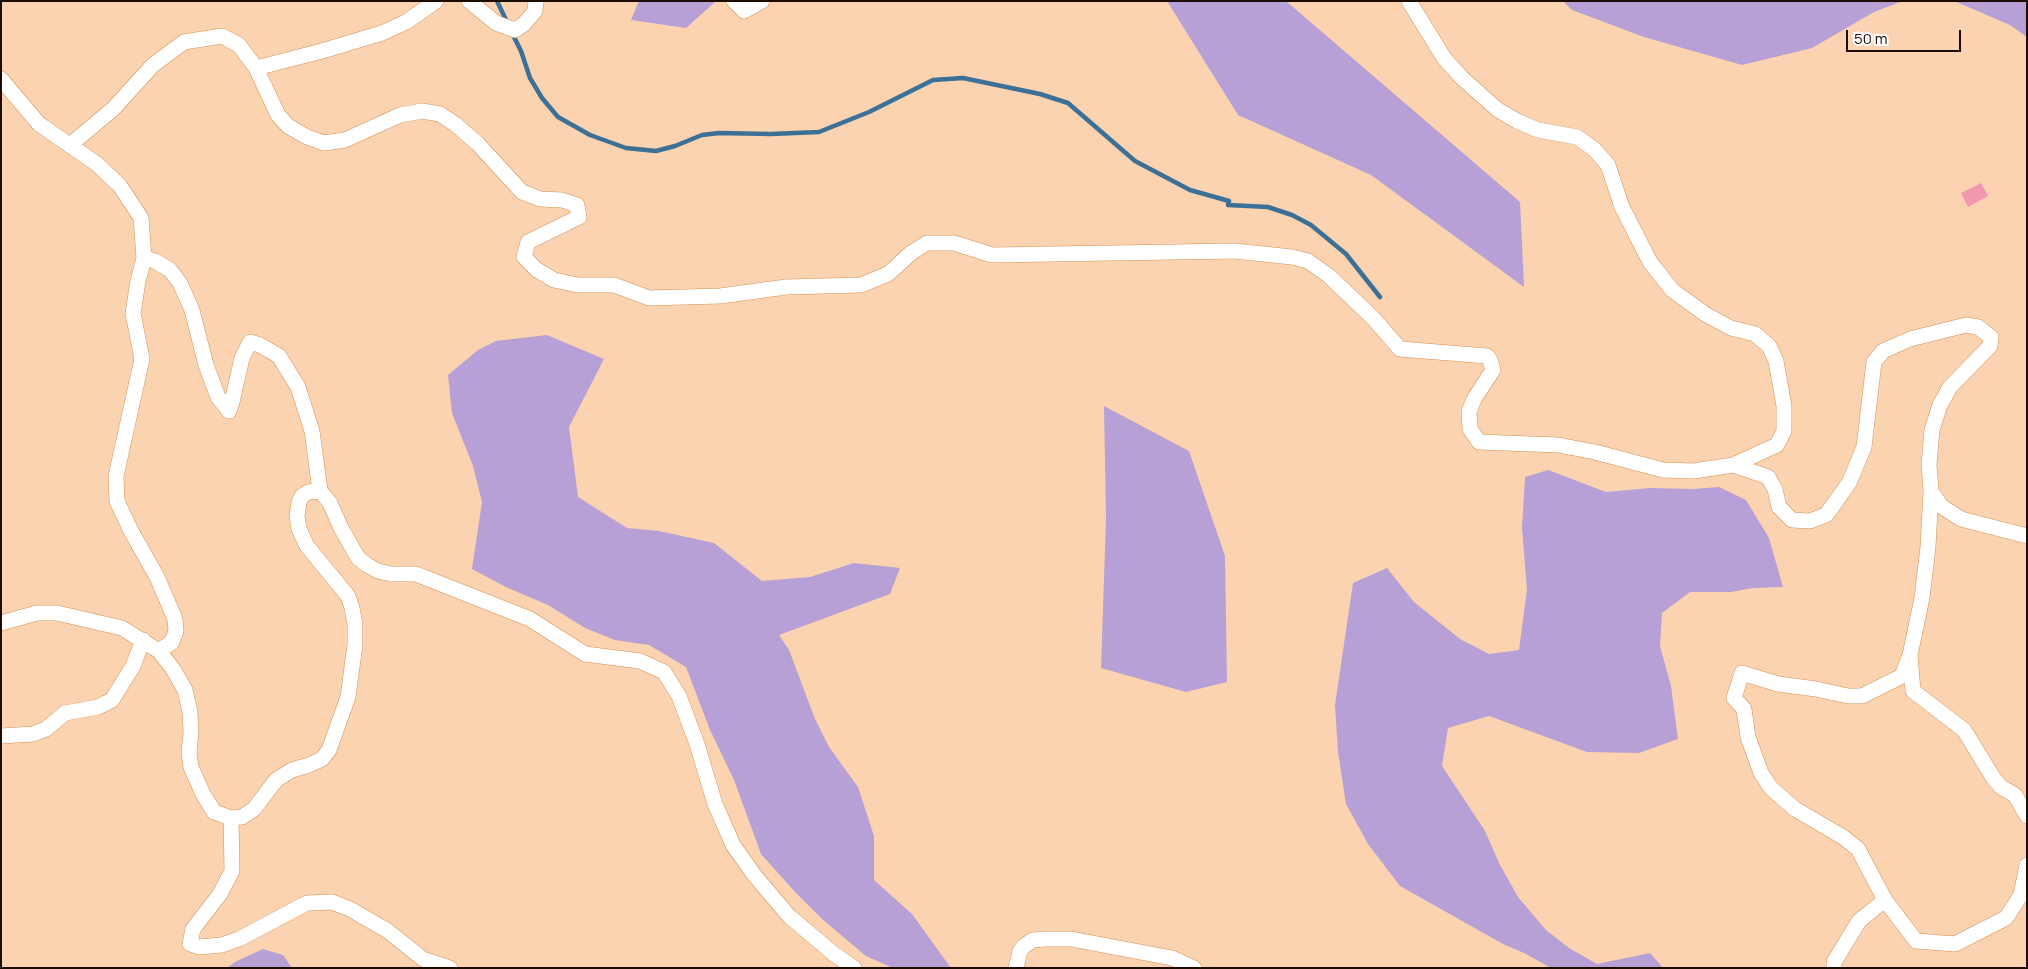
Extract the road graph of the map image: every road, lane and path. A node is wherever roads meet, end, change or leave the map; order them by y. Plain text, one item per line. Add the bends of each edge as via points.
1 (436, 1) edge
2 (468, 1) edge
3 (536, 1) edge
4 (734, 1) edge
5 (762, 1) edge
6 (1409, 1) edge
7 (256, 68) junction
8 (1, 79) edge
9 (70, 145) junction
10 (144, 258) junction
11 (1733, 465) junction
12 (320, 491) junction
13 (1931, 491) junction
14 (2027, 536) edge
15 (1, 623) edge
16 (143, 640) junction
17 (159, 651) junction
18 (1910, 655) junction
19 (1, 736) edge
20 (2027, 816) edge
21 (231, 818) junction
22 (2027, 865) edge
23 (1885, 900) junction
24 (450, 968) edge
25 (854, 968) edge
26 (1016, 968) edge
27 (1194, 968) edge
28 (1834, 968) edge

1 - 7 street via 406,22 382,33
2 - 3 street via 496,23 515,30 535,11
4 - 5 street via 744,10
6 - 11 street via 1444,58 1498,110 1516,122 1538,130 1577,137 1594,148 1608,165 1622,207 1650,262 1672,290 1705,314 1731,328 1754,334 1770,346 1784,406 1784,432 1777,445
7 - 9 street via 239,45 222,36 184,42 153,65 114,109
7 - 11 street via 278,115 288,126 307,137 324,142 345,140 400,115 422,111 440,114 478,144 522,192 540,200 562,200 577,205 579,217 528,242 524,257 554,280 578,285 614,285 649,298 720,296 786,287 861,285 888,274 910,253 927,243 954,243 992,255 1234,251 1292,257 1308,261 1329,276 1400,349 1487,356 1493,370 1469,412 1470,429 1479,442 1558,445 1663,470 1694,471
8 - 9 street via 39,124
9 - 10 street via 97,164 131,201 141,218
10 - 12 street via 170,270 180,283 192,310 218,397 229,411 242,358 250,342 279,356 298,387 312,431
10 - 17 street via 133,313 142,359 116,476 117,501 175,619 176,631 172,642
11 - 13 street via 1768,477 1779,507 1792,520 1810,521 1826,515 1850,483 1864,446 1874,362 1883,352 1910,340 1966,325 1978,327 1991,337 1990,346 1950,387 1940,405 1932,430
12 - 21 street via 302,496 297,516 307,546 348,596 352,608 355,645 348,697 330,750 322,760 292,770 276,780 254,809 242,818
12 - 25 street via 330,503 358,558 378,571 416,574 530,619 585,654 640,661 664,672 679,696 715,804 733,845 789,916
13 - 14 street via 1941,506 1961,519
13 - 18 street via 1922,598
15 - 16 street via 37,613 57,613 122,628
16 - 17 street
16 - 19 street via 133,666 112,700 98,707 65,713 46,729 33,734
17 - 21 street via 185,690 190,719 191,767 202,794 214,812
18 - 20 street via 1913,691 1964,730 1994,779 2015,795
18 - 23 street via 1902,676 1862,696 1778,684 1742,673 1734,698 1744,709 1748,737 1761,773 1771,788 1795,809 1844,837 1858,849
21 - 24 street via 232,871 220,894 193,929 190,944 199,947 222,945 307,903 332,902 388,931 423,959
22 - 23 street via 2021,896 2006,918 1956,944 1916,941
23 - 28 street via 1859,920 1834,962
26 - 27 street via 1024,946 1045,938 1071,939 1172,958

